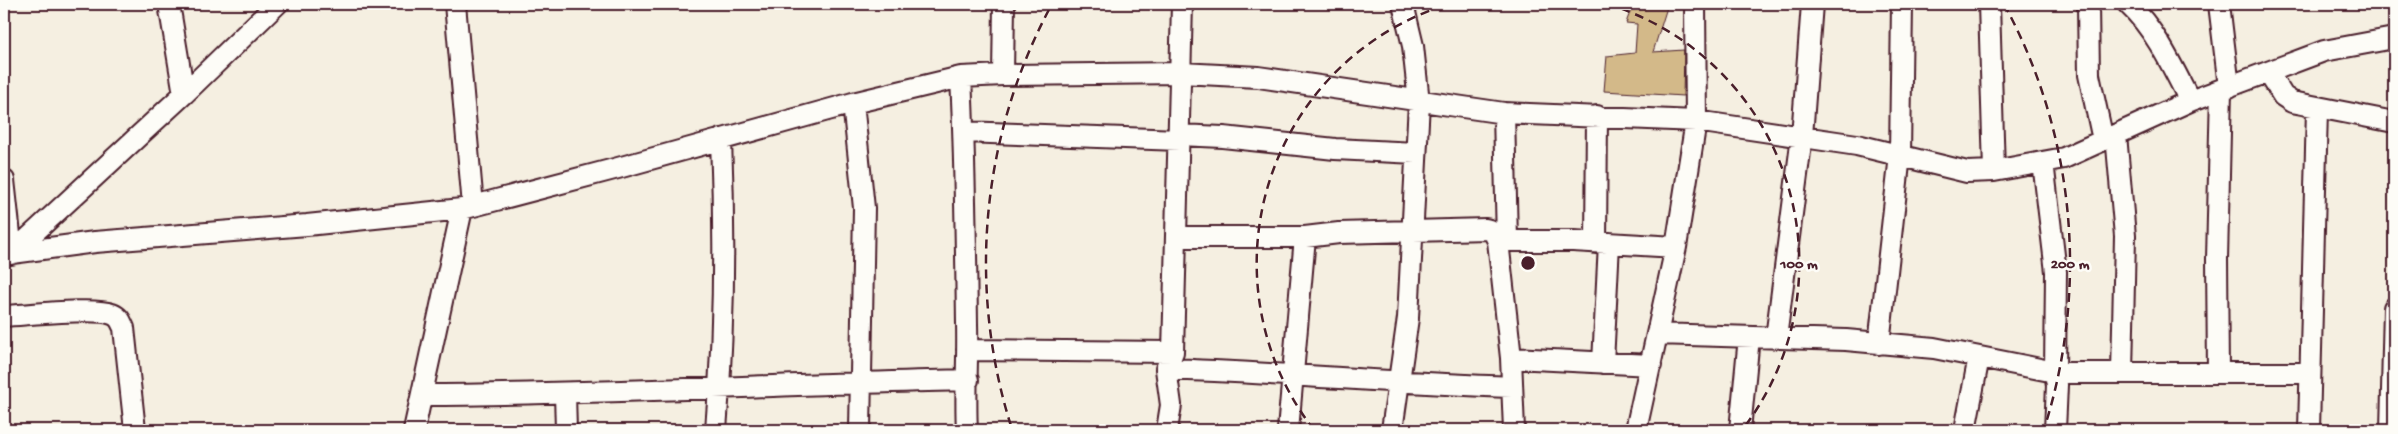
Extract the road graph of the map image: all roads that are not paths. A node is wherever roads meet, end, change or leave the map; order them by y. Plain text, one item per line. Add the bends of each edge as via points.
1 (169, 4) edge
2 (277, 4) edge
3 (455, 4) edge
4 (1004, 4) edge
5 (1182, 4) edge
6 (1403, 4) edge
7 (1695, 4) edge
8 (1812, 4) edge
9 (1902, 4) edge
10 (1989, 4) edge
11 (2088, 4) edge
12 (2128, 4) edge
13 (2219, 4) edge
14 (2394, 38) edge
15 (2268, 72) junction
16 (1181, 74) junction
17 (1003, 75) junction
18 (961, 77) junction
19 (2225, 88) junction
20 (184, 94) junction
21 (2190, 101) junction
22 (1419, 102) junction
23 (853, 103) junction
24 (2317, 109) junction
25 (1504, 113) junction
26 (1597, 116) junction
27 (1696, 120) junction
28 (2394, 122) edge
29 (964, 132) junction
30 (1802, 136) junction
31 (1179, 138) junction
32 (2109, 138) junction
33 (721, 139) junction
34 (1416, 153) junction
35 (1900, 155) junction
36 (2042, 162) junction
37 (1994, 170) junction
38 (4, 180) edge
39 (468, 207) junction
40 (1412, 231) junction
41 (1177, 236) junction
42 (1304, 237) junction
43 (1502, 241) junction
44 (1603, 243) junction
45 (1676, 248) junction
46 (8, 257) edge
47 (2394, 308) edge
48 (4, 316) edge
49 (1657, 334) junction
50 (1749, 337) junction
51 (1776, 338) junction
52 (1879, 344) junction
53 (967, 350) junction
54 (1979, 357) junction
55 (1511, 358) junction
56 (1170, 361) junction
57 (1604, 362) junction
58 (1651, 365) junction
59 (2218, 372) junction
60 (2055, 373) junction
61 (2122, 373) junction
62 (2310, 373) junction
63 (1294, 374) junction
64 (968, 380) junction
65 (862, 382) junction
66 (1400, 383) junction
67 (720, 386) junction
68 (1512, 387) junction
69 (565, 394) junction
70 (423, 395) junction
71 (135, 430) edge
72 (414, 430) edge
73 (566, 430) edge
74 (716, 430) edge
75 (860, 430) edge
76 (968, 430) edge
77 (1167, 430) edge
78 (1293, 430) edge
79 (1392, 430) edge
80 (1514, 430) edge
81 (1636, 430) edge
82 (1740, 430) edge
83 (1966, 430) edge
84 (2055, 430) edge
85 (2308, 430) edge
86 (2391, 430) edge

1 - 20 street
2 - 20 street
3 - 39 street
4 - 17 street
5 - 16 street
6 - 22 street via 1413,46
7 - 27 street
8 - 30 street
9 - 35 street
10 - 37 street
11 - 32 street via 2089,75
12 - 21 street via 2167,55
13 - 19 street
14 - 15 street via 2324,51
15 - 19 street
15 - 24 street via 2283,96
16 - 17 street
16 - 22 street via 1258,77
16 - 31 street
17 - 18 street
18 - 23 street
18 - 29 street
19 - 21 street
19 - 59 street via 2217,259
20 - 46 street
21 - 32 street
22 - 25 street
22 - 34 street
23 - 33 street
23 - 65 street via 864,208
24 - 28 street
24 - 62 street
25 - 26 street
25 - 43 street
26 - 27 street
26 - 44 street
27 - 30 street
27 - 45 street
29 - 31 street
29 - 53 street
30 - 35 street
30 - 51 street
31 - 34 street via 1223,137 1335,149
31 - 41 street
32 - 36 street via 2064,158
32 - 61 street via 2125,236
33 - 39 street
33 - 67 street via 725,230
34 - 40 street
35 - 37 street via 1967,172
35 - 52 street
36 - 37 street
36 - 60 street via 2056,272
38 - 46 street
39 - 46 street via 307,225 95,242
39 - 70 street
40 - 42 street
40 - 43 street via 1486,229
40 - 66 street via 1408,318
41 - 42 street
41 - 56 street
42 - 63 street
43 - 44 street
43 - 55 street
44 - 45 street
44 - 57 street
45 - 49 street
47 - 86 street
48 - 71 street via 94,312 120,318 124,328
49 - 50 street
49 - 58 street
50 - 51 street
50 - 82 street
51 - 52 street
52 - 54 street via 1934,348
53 - 56 street
53 - 64 street
54 - 60 street
54 - 83 street
55 - 57 street
55 - 68 street
56 - 63 street
56 - 77 street via 1171,406
57 - 58 street
58 - 81 street
59 - 61 street
59 - 62 street
60 - 61 street
60 - 84 street
62 - 85 street
63 - 66 street
63 - 78 street
64 - 65 street
64 - 76 street
65 - 67 street
65 - 75 street
66 - 68 street
66 - 79 street
67 - 69 street
67 - 74 street
68 - 80 street
69 - 70 street
69 - 73 street
70 - 72 street

